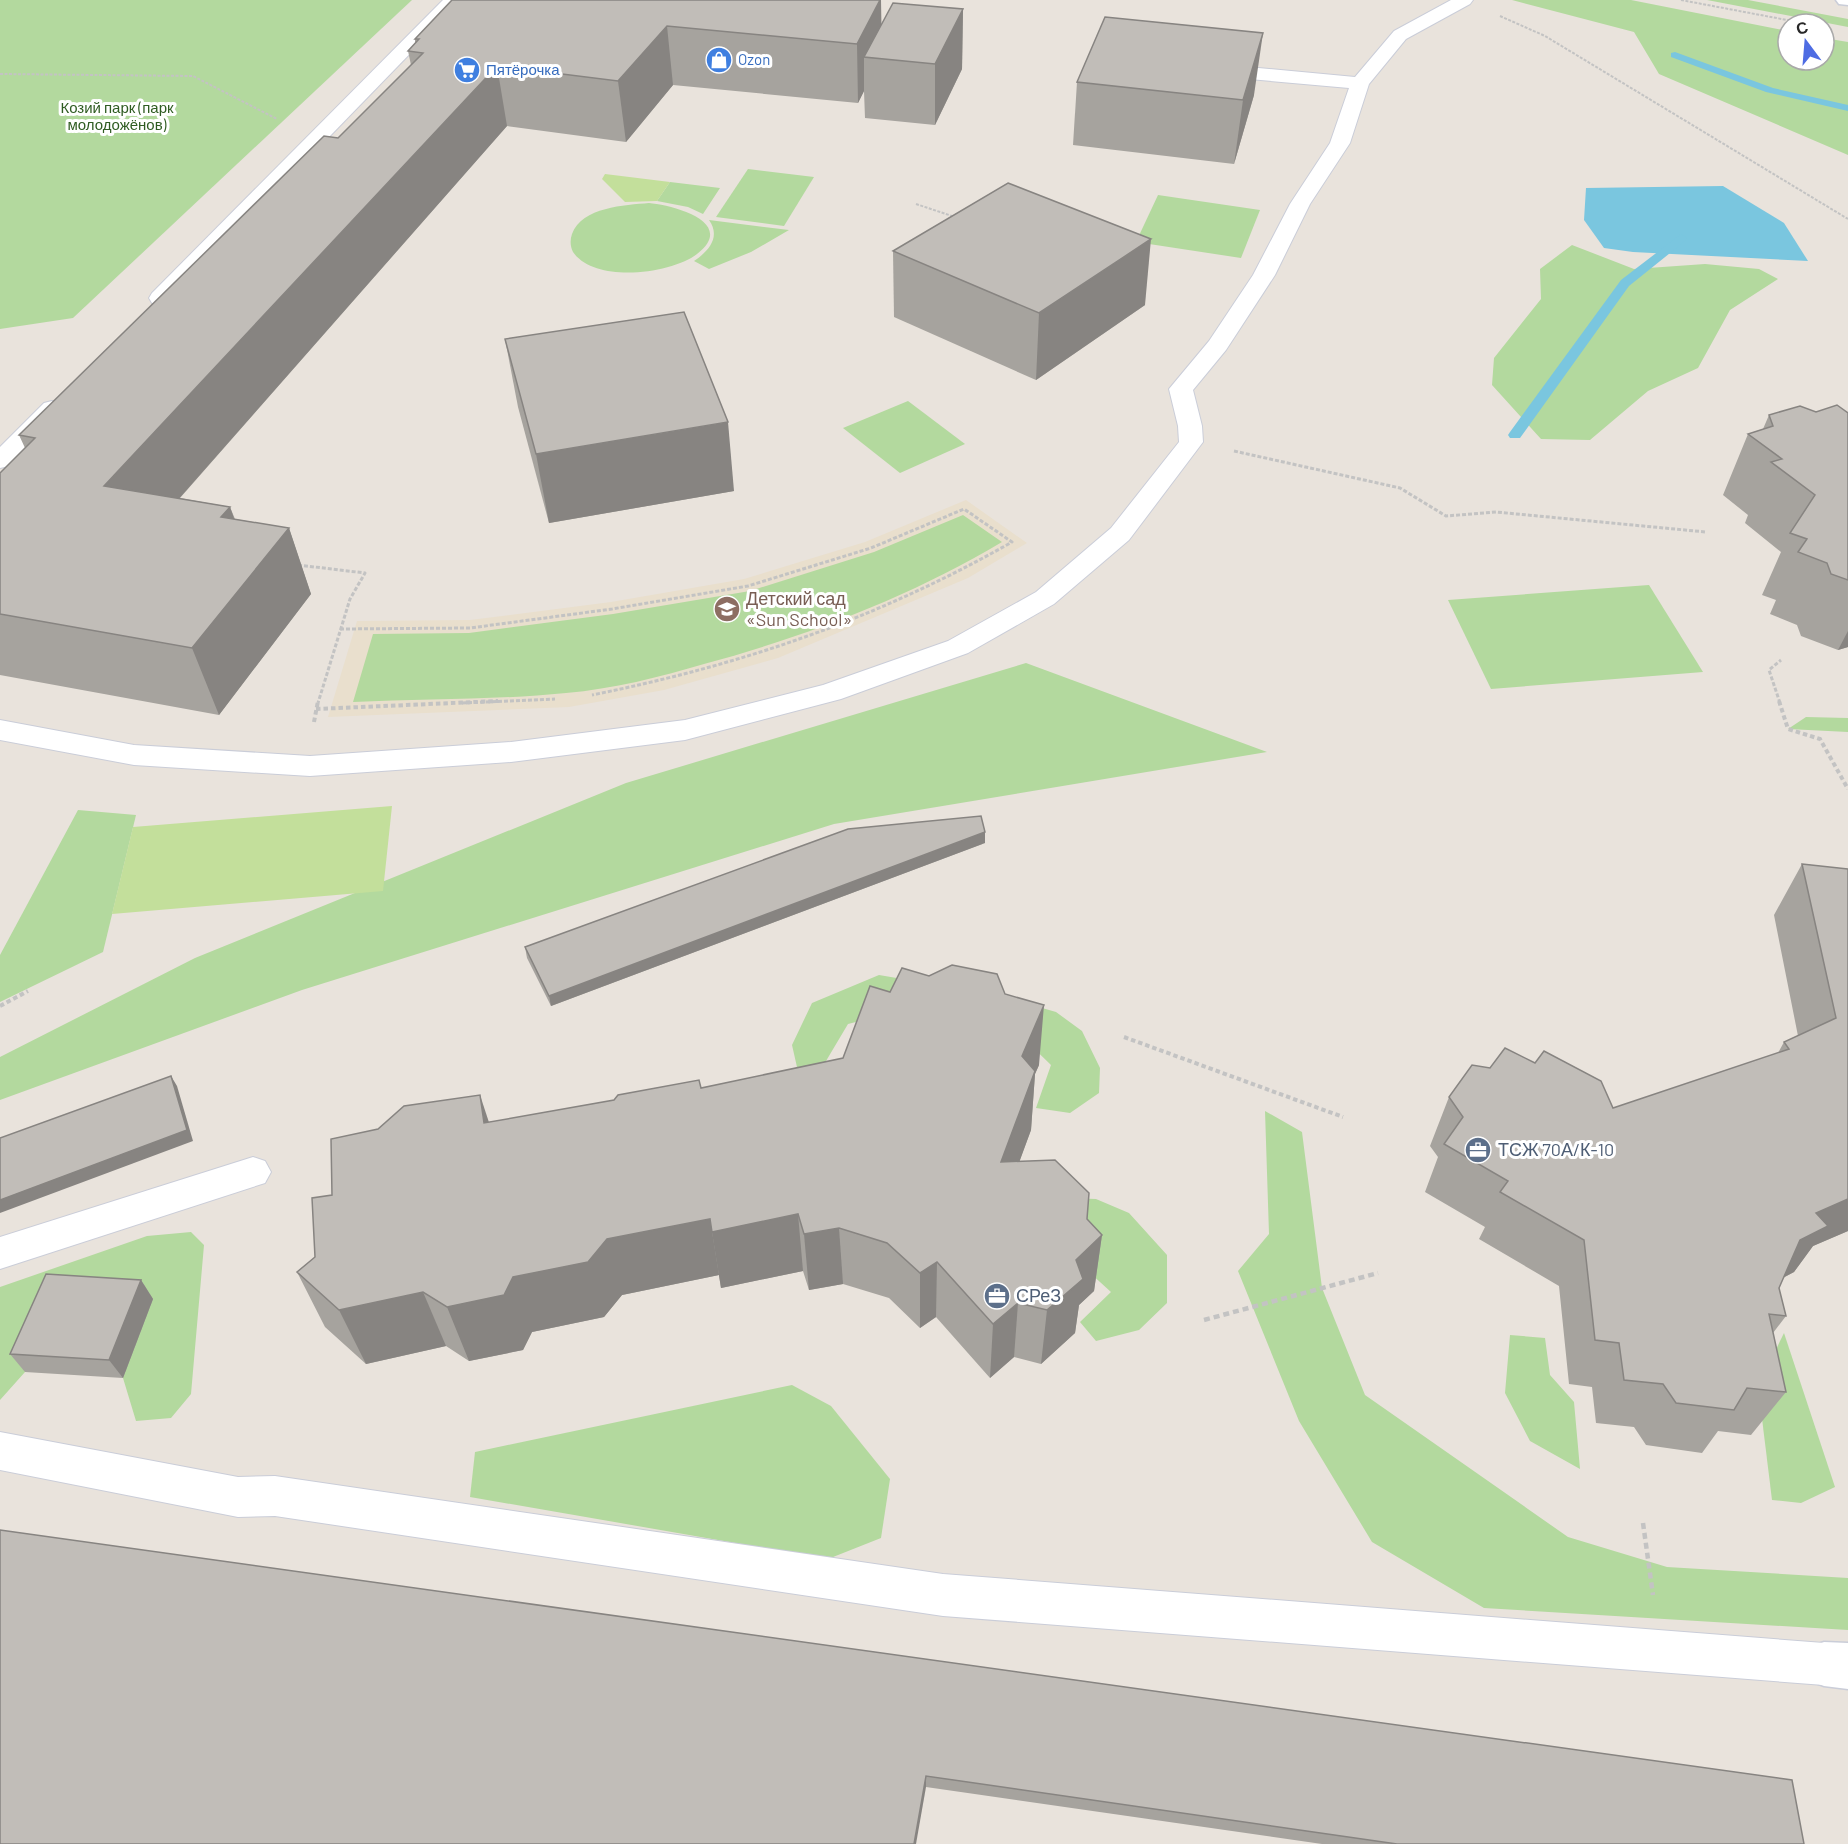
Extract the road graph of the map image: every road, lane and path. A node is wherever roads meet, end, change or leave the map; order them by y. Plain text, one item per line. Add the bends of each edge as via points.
1 (453, 0) edge
2 (1464, 0) edge
3 (1681, 0) edge
4 (1776, 18) edge
5 (1206, 69) edge
6 (0, 74) edge
7 (1360, 83) junction
8 (316, 140) junction
9 (916, 204) dead end
10 (958, 218) edge
11 (1848, 219) edge
12 (150, 309) edge
13 (67, 393) edge
14 (1191, 442) junction
15 (0, 461) edge
16 (1706, 532) dead end
17 (289, 564) dead end
18 (340, 629) junction
19 (1781, 660) dead end
20 (591, 695) dead end
21 (557, 699) dead end
22 (316, 709) junction
23 (0, 730) edge
24 (310, 766) junction
25 (1848, 789) edge
26 (28, 991) dead end
27 (0, 1006) edge
28 (1124, 1036) dead end
29 (1343, 1117) dead end
30 (253, 1172) dead end
31 (0, 1253) edge
32 (1378, 1273) dead end
33 (1203, 1320) dead end
34 (0, 1452) edge
35 (1643, 1523) dead end
36 (1654, 1599) dead end
37 (1836, 1665) edge

1 - 8 lane
2 - 7 lane via 1400,35
2 - 11 path via 1545,36
3 - 4 path
5 - 7 lane
6 - 8 path via 193,76
7 - 14 lane via 1340,143 1300,204 1264,275 1218,345 1181,389
8 - 12 lane
9 - 10 path
13 - 15 lane
14 - 16 path via 1400,488 1446,516 1496,512
14 - 24 lane via 1120,534 1045,598 958,647 831,692 685,730 511,752
17 - 18 path via 365,573 350,599
18 - 20 path via 470,628 748,586 871,548 964,509 1012,542 960,573 773,651 662,682
18 - 22 path
19 - 25 path via 1769,669 1788,729 1820,739
21 - 22 path
22 - 24 path
23 - 24 lane via 134,754
26 - 27 path
28 - 29 path
30 - 31 lane
32 - 33 path
34 - 37 lane via 238,1497 275,1496 943,1595
35 - 36 path

